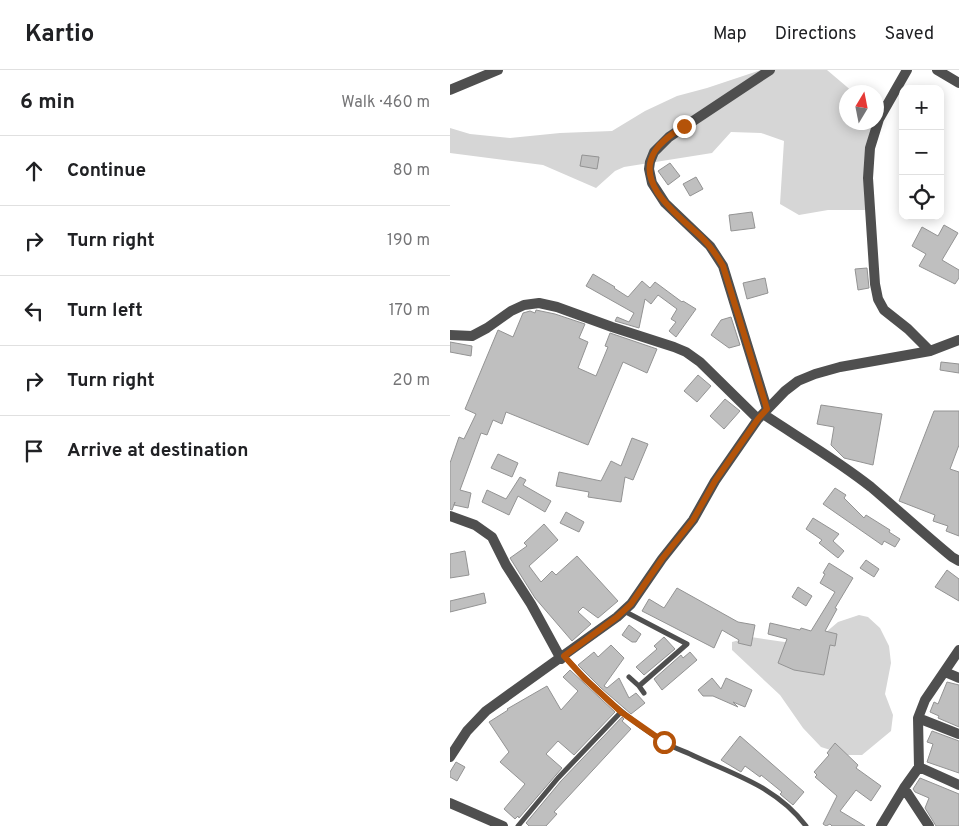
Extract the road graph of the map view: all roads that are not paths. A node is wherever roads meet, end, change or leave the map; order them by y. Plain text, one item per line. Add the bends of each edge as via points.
1 (498, 70) edge
2 (768, 70) edge
3 (907, 70) edge
4 (937, 70) edge
5 (959, 83) edge
6 (450, 90) edge
7 (450, 335) edge
8 (959, 340) edge
9 (930, 351) junction
10 (763, 414) junction
11 (450, 516) edge
12 (959, 561) edge
13 (624, 611) junction
14 (959, 650) edge
15 (562, 657) junction
16 (945, 672) junction
17 (629, 677) dead end
18 (959, 678) edge
19 (639, 686) junction
20 (644, 693) dead end
21 (621, 712) junction
22 (918, 718) junction
23 (959, 734) edge
24 (450, 756) edge
25 (919, 767) junction
26 (959, 784) edge
27 (904, 788) junction
28 (450, 802) edge
29 (484, 822) edge
30 (503, 826) edge
31 (518, 826) edge
32 (806, 826) edge
33 (881, 826) edge
34 (929, 826) edge

1 - 6 street
2 - 10 street via 669,137 654,152 649,169 652,183 665,203 710,246 723,266
3 - 9 street via 880,118 870,148 868,186 874,284 884,310
4 - 5 street
7 - 10 street via 472,336 524,305 557,306 686,352
8 - 9 street
9 - 10 street via 815,374 798,381
10 - 12 street via 870,487
10 - 13 street via 715,481 693,520
11 - 15 street via 475,525 492,537
13 - 15 street
13 - 19 lane via 687,644
14 - 16 street
15 - 21 lane
15 - 24 street via 486,711
16 - 18 street
16 - 22 street via 925,700
17 - 19 lane
19 - 20 lane
21 - 31 lane
21 - 32 lane via 664,742 773,793
22 - 23 street
22 - 25 street
25 - 26 street
25 - 27 street
27 - 33 street
27 - 34 street
28 - 29 street
29 - 30 street

